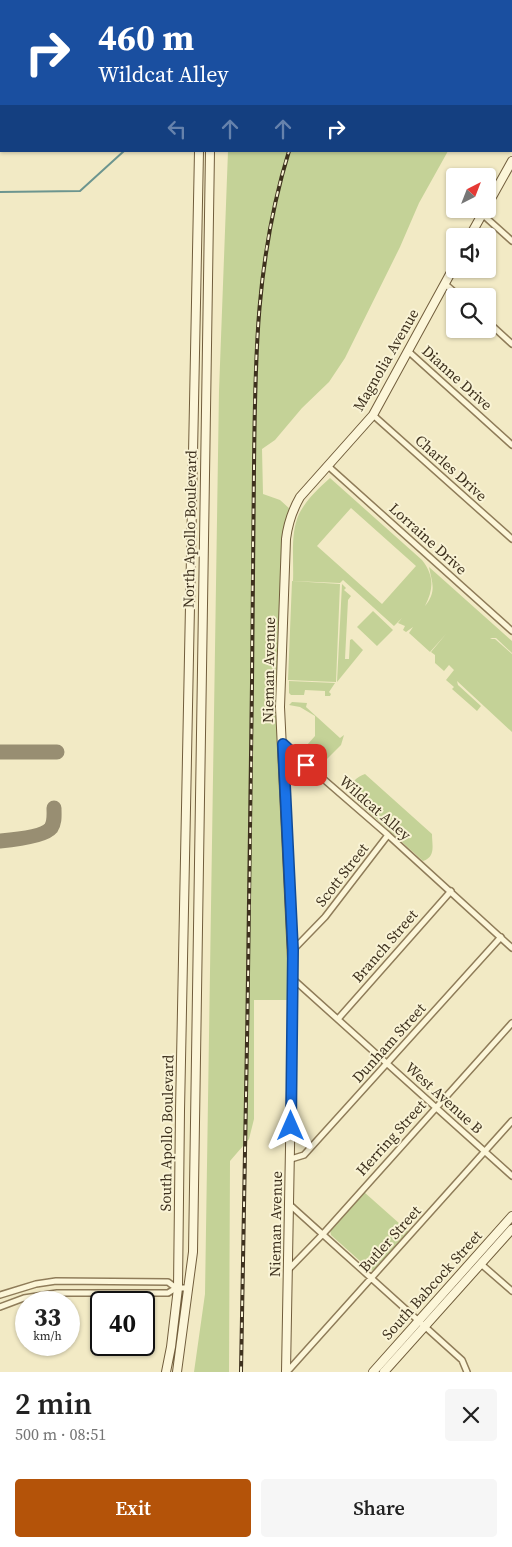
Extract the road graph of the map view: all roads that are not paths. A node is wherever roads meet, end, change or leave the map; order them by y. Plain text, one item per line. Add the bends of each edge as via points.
1 (199, 152) edge
2 (210, 152) edge
3 (512, 161) edge
4 (496, 190) edge
5 (490, 218) edge
6 (512, 241) edge
7 (448, 278) edge
8 (445, 284) junction
9 (450, 288) edge
10 (496, 329) edge
11 (512, 344) edge
12 (408, 351) junction
13 (373, 415) junction
14 (512, 445) edge
15 (328, 466) junction
16 (294, 508) joint
17 (512, 540) edge
18 (511, 627) edge
19 (283, 744) junction
20 (388, 835) junction
21 (451, 891) junction
22 (185, 894) joint
23 (197, 907) joint
24 (501, 937) junction
25 (512, 948) edge
26 (293, 950) junction
27 (293, 978) junction
28 (338, 1019) junction
29 (512, 1023) edge
30 (388, 1064) junction
31 (435, 1107) junction
32 (512, 1122) edge
33 (485, 1152) junction
34 (291, 1159) junction
35 (512, 1176) edge
36 (289, 1204) junction
37 (512, 1216) edge
38 (512, 1229) edge
39 (323, 1234) junction
40 (482, 1264) junction
41 (288, 1270) junction
42 (372, 1278) junction
43 (177, 1288) junction
44 (189, 1288) junction
45 (512, 1291) edge
46 (0, 1295) edge
47 (0, 1307) edge
48 (422, 1324) junction
49 (166, 1372) edge
50 (177, 1372) edge
51 (287, 1372) edge
52 (372, 1372) edge
53 (384, 1372) edge
54 (467, 1372) edge

1 - 22 street, North Apollo Boulevard
2 - 23 street, North Apollo Boulevard
3 - 4 street
5 - 6 street
7 - 8 street, Magnolia Avenue
8 - 9 street
8 - 12 street, Magnolia Avenue
10 - 11 street
12 - 13 street, Magnolia Avenue
12 - 14 street, Dianne Drive
13 - 15 street, Magnolia Avenue
13 - 17 street, Charles Drive
15 - 16 street, Magnolia Avenue
15 - 18 street, Lorraine Drive
16 - 19 street, Nieman Avenue via 286,539 280,707
19 - 20 street, Wildcat Alley
19 - 26 street, Nieman Avenue
20 - 21 street, Wildcat Alley
20 - 26 street, Scott Street via 325,917
21 - 24 street, Wildcat Alley
21 - 28 street, Branch Street
22 - 43 street, South Apollo Boulevard
23 - 44 street, South Apollo Boulevard
24 - 25 street, Wildcat Alley
24 - 30 street, Dunham Street
26 - 27 street, Nieman Avenue
27 - 28 street, West Avenue B
27 - 34 street, Nieman Avenue
28 - 30 street, West Avenue B
29 - 31 street, Herring Street
30 - 31 street, West Avenue B
30 - 34 street, Dunham Street via 304,1155
31 - 33 street, West Avenue B
31 - 39 street, Herring Street
32 - 33 street, Butler Street
33 - 35 street, West Avenue B
33 - 42 street, Butler Street
34 - 36 street, Nieman Avenue
36 - 39 street
36 - 41 street, Nieman Avenue
37 - 48 street, South Babcock Street
38 - 40 street, South Babcock Street
39 - 41 street, Herring Street
39 - 42 street
40 - 45 street
40 - 48 street, South Babcock Street
41 - 51 street, Nieman Avenue
42 - 48 street
42 - 51 street, Butler Street
43 - 44 street
43 - 46 street via 168,1282 56,1281
43 - 47 street via 168,1293 57,1293 24,1298
43 - 49 street, South Apollo Boulevard
44 - 50 street, South Apollo Boulevard
48 - 52 street, South Babcock Street
48 - 53 street, South Babcock Street
48 - 54 street via 462,1360

